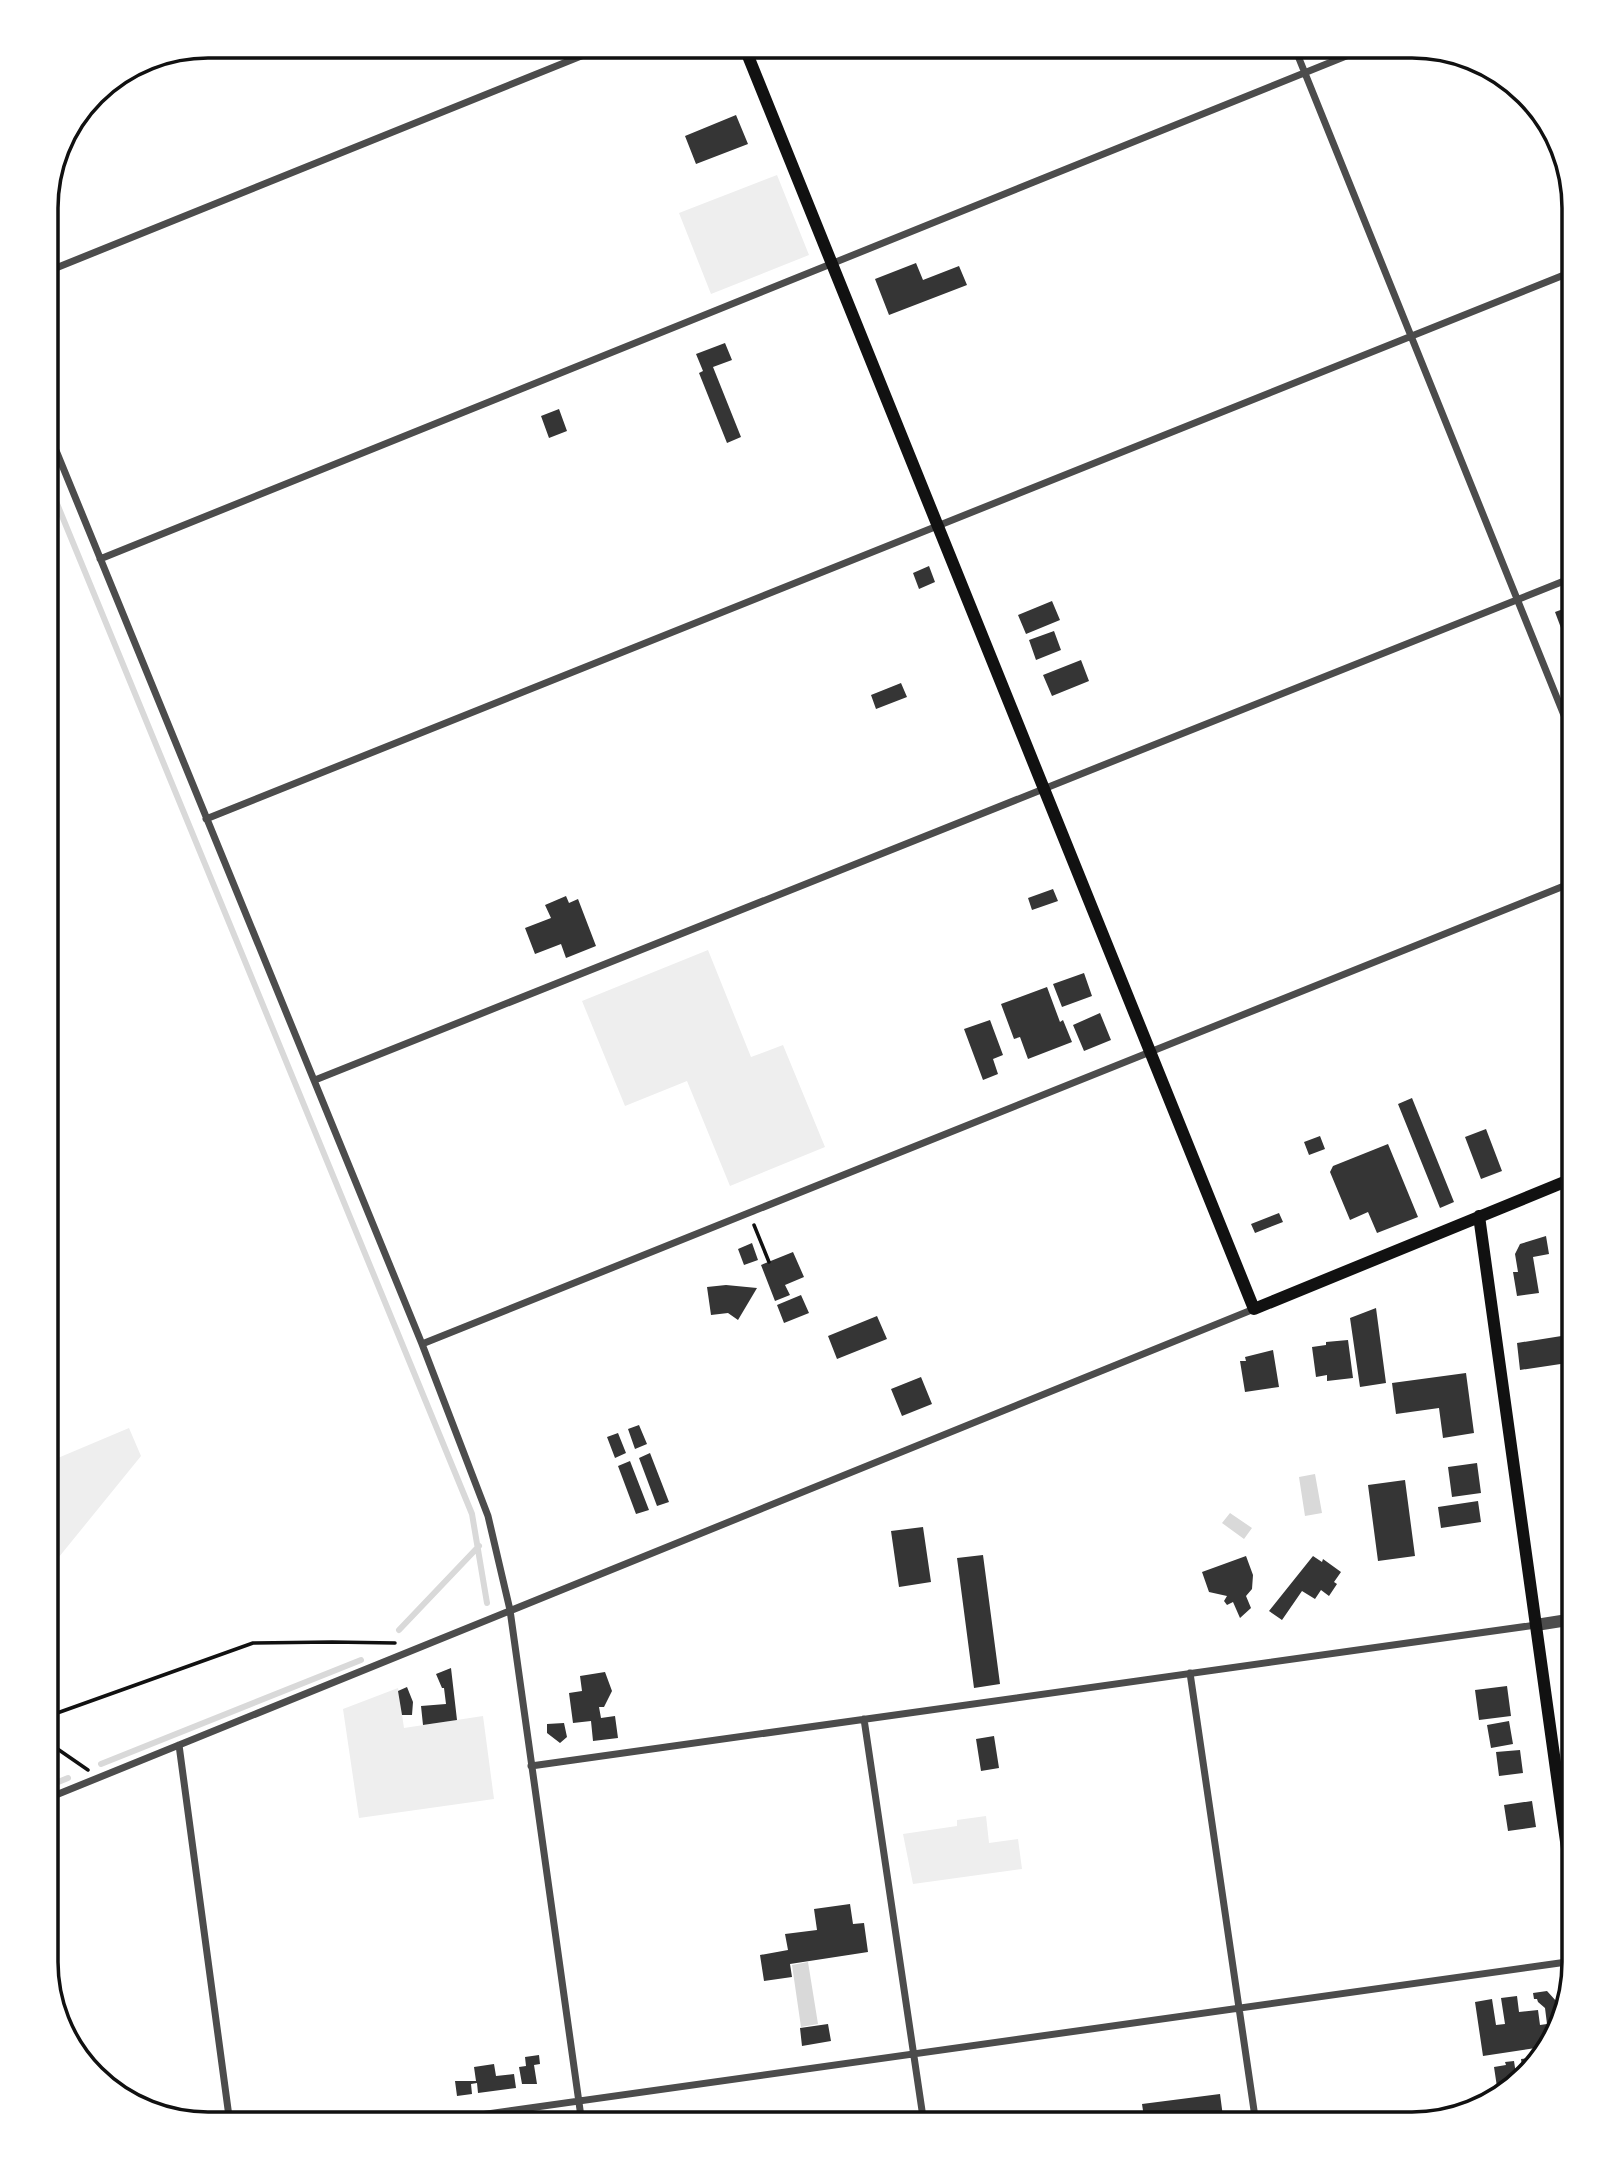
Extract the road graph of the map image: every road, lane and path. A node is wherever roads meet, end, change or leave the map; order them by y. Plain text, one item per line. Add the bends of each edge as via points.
1 (576, 58) edge
2 (749, 58) edge
3 (1299, 58) edge
4 (1340, 58) edge
5 (1304, 72) junction
6 (834, 265) junction
7 (58, 267) edge
8 (1562, 276) edge
9 (1411, 336) junction
10 (58, 456) edge
11 (938, 525) junction
12 (100, 559) junction
13 (1562, 582) edge
14 (1518, 600) junction
15 (1562, 710) edge
16 (1045, 789) junction
17 (206, 819) junction
18 (1562, 887) edge
19 (1150, 1052) junction
20 (315, 1080) junction
21 (1562, 1183) edge
22 (749, 1212) junction
23 (1479, 1216) junction
24 (769, 1262) dead end
25 (1254, 1309) junction
26 (422, 1344) junction
27 (510, 1610) junction
28 (1562, 1621) edge
29 (1536, 1625) junction
30 (418, 1647) junction
31 (1190, 1674) junction
32 (58, 1713) edge
33 (864, 1719) junction
34 (179, 1745) junction
35 (58, 1749) edge
36 (531, 1766) junction
37 (99, 1777) junction
38 (58, 1794) edge
39 (1562, 1812) edge
40 (1562, 1963) edge
41 (1240, 2008) junction
42 (914, 2054) junction
43 (579, 2102) junction
44 (228, 2112) edge
45 (504, 2112) edge
46 (580, 2112) edge
47 (922, 2112) edge
48 (1254, 2112) edge

1 - 7 street
2 - 6 main road
3 - 5 street
4 - 5 street
5 - 6 street
5 - 9 street
6 - 11 main road
6 - 12 street
8 - 9 street
9 - 11 street
9 - 14 street
10 - 12 street
11 - 16 main road
11 - 17 street
12 - 17 street
13 - 14 street
14 - 15 street
14 - 16 street
16 - 19 main road
16 - 20 street
17 - 20 street
18 - 19 street
19 - 22 street
19 - 25 main road
20 - 26 street
21 - 23 main road
22 - 24 path
22 - 26 street
23 - 25 main road
23 - 29 main road
25 - 27 street
26 - 27 street via 488,1516
27 - 30 street
27 - 36 street
28 - 29 street
29 - 31 street
29 - 39 main road
30 - 32 path via 253,1643
30 - 34 street
31 - 33 street
31 - 41 street
33 - 36 street
33 - 42 street
34 - 37 street
34 - 44 street
35 - 37 path
36 - 43 street
37 - 38 street
40 - 41 street
41 - 42 street
41 - 48 street
42 - 43 street
42 - 47 street
43 - 45 street
43 - 46 street

